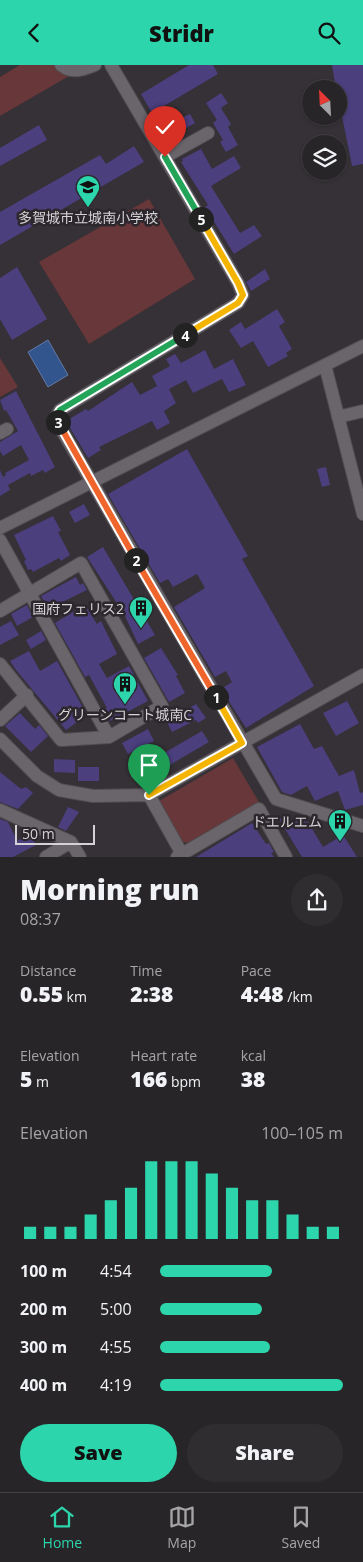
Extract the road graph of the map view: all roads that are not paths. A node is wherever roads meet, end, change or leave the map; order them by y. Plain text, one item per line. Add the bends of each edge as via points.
1 (61, 65) edge
2 (95, 65) edge
3 (111, 65) edge
4 (208, 133) dead end
5 (165, 157) junction
6 (363, 346) edge
7 (325, 365) junction
8 (363, 411) edge
9 (338, 417) junction
10 (91, 481) junction
11 (363, 514) edge
12 (0, 528) edge
13 (0, 540) edge
14 (31, 593) junction
15 (0, 611) edge
16 (0, 665) edge
17 (363, 675) edge
18 (26, 695) junction
19 (0, 720) edge
20 (109, 737) junction
21 (0, 739) edge
22 (242, 743) junction
23 (149, 795) junction
24 (0, 810) edge
25 (363, 826) edge
26 (71, 842) junction
27 (179, 855) edge
28 (46, 857) edge
29 (80, 857) edge
30 (286, 857) edge

1 - 2 street via 67,70 78,71
3 - 5 street
4 - 5 street
5 - 10 street via 243,295 238,303 58,413 57,422
6 - 7 street
7 - 9 street
7 - 10 street
8 - 9 street
9 - 11 street
10 - 12 street
10 - 22 street
13 - 14 street
14 - 15 street
14 - 20 street
14 - 20 street via 81,563 162,706
16 - 18 street
17 - 22 street via 336,683
18 - 19 street
18 - 20 street via 61,740
21 - 23 street via 37,775 60,790 93,796
22 - 23 street
22 - 25 street via 276,799
23 - 27 street
24 - 26 street
26 - 28 street
26 - 29 street
27 - 30 street via 259,809

